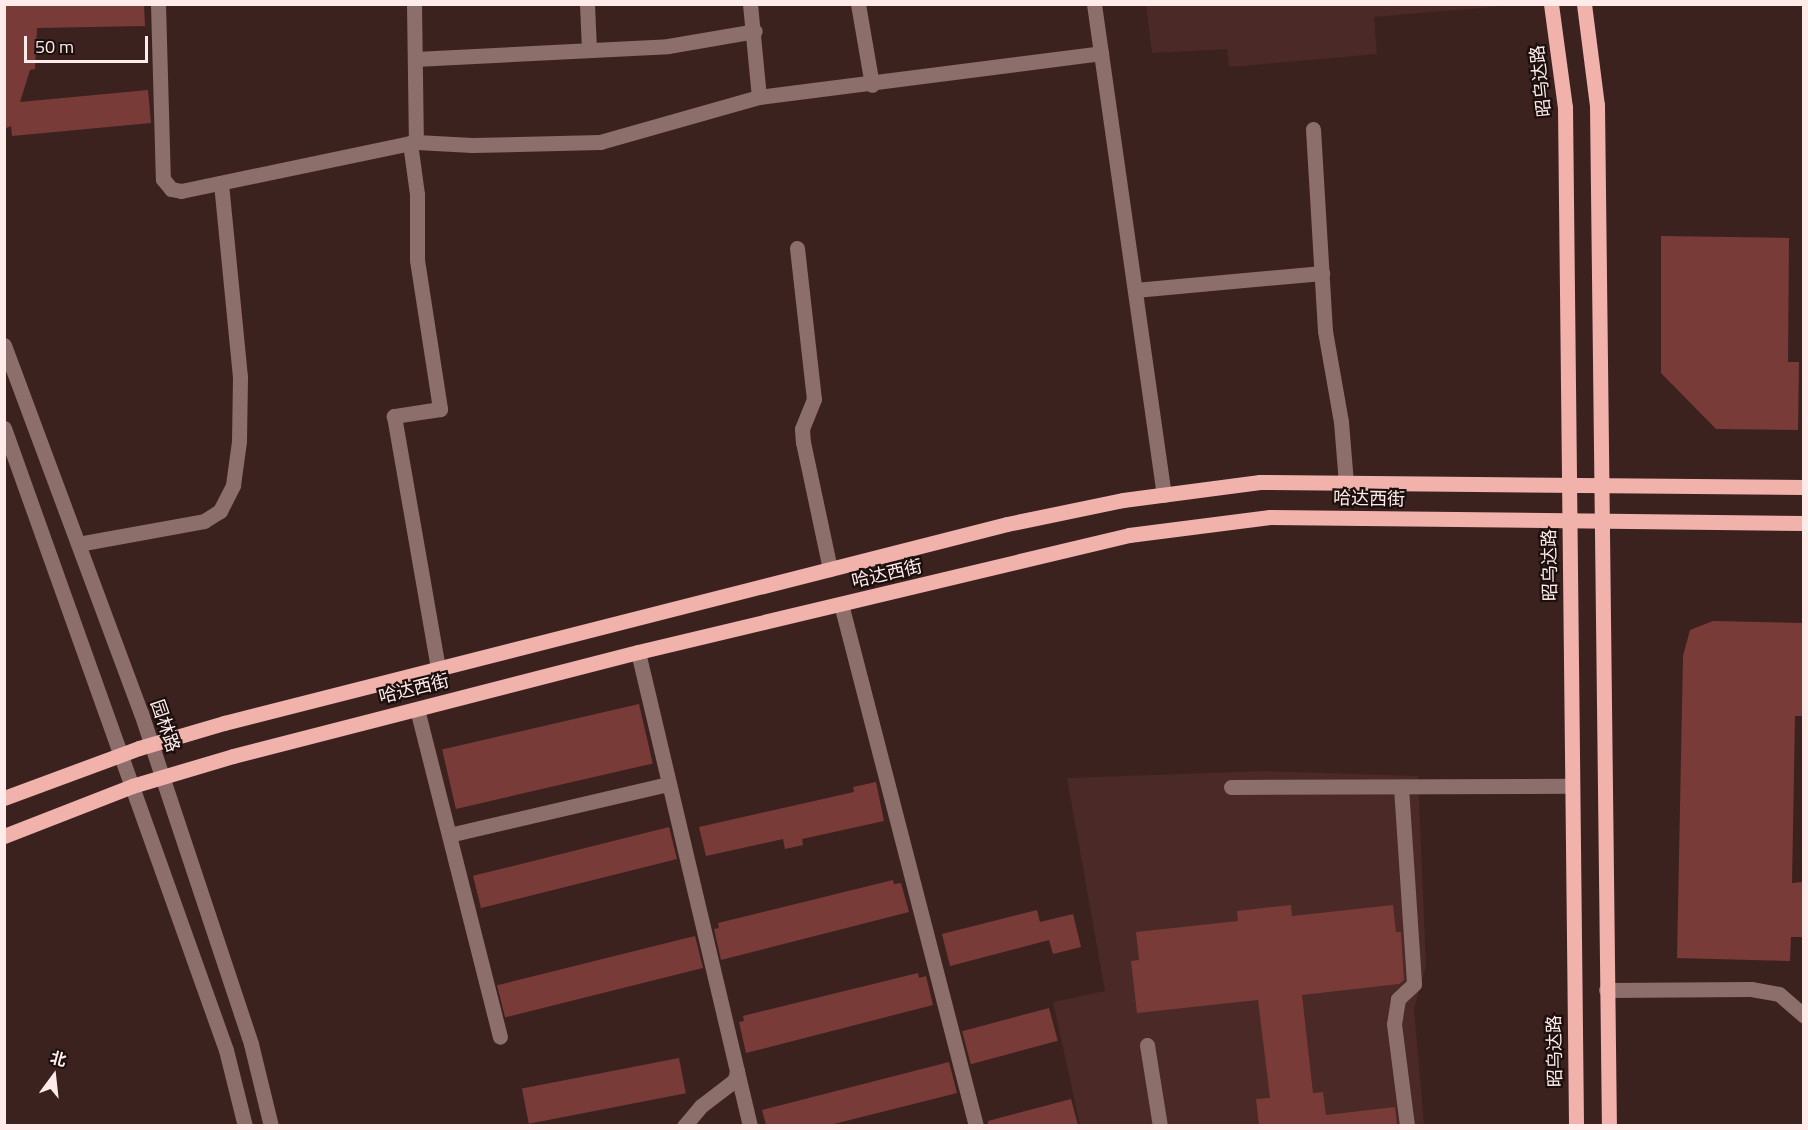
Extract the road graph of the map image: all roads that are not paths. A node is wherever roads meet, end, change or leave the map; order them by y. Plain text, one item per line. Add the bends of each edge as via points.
1 (158, 4) edge
2 (414, 4) edge
3 (587, 4) edge
4 (750, 4) edge
5 (858, 4) edge
6 (1094, 4) edge
7 (1551, 4) edge
8 (1584, 4) edge
9 (755, 31) junction
10 (589, 50) junction
11 (1101, 53) junction
12 (415, 59) junction
13 (872, 85) junction
14 (759, 97) junction
15 (1313, 129) dead end
16 (413, 143) junction
17 (221, 183) junction
18 (797, 248) dead end
19 (1322, 273) junction
20 (1135, 290) junction
21 (4, 345) edge
22 (4, 428) edge
23 (1346, 483) junction
24 (1568, 485) junction
25 (1600, 485) junction
26 (1803, 487) edge
27 (1164, 495) junction
28 (1569, 522) junction
29 (1601, 522) junction
30 (1803, 523) edge
31 (78, 544) junction
32 (830, 569) junction
33 (841, 604) junction
34 (638, 652) junction
35 (438, 669) junction
36 (417, 709) junction
37 (151, 744) junction
38 (120, 754) junction
39 (162, 777) junction
40 (669, 784) junction
41 (132, 786) junction
42 (1571, 786) junction
43 (1231, 787) dead end
44 (1401, 788) junction
45 (4, 798) edge
46 (449, 835) junction
47 (4, 836) edge
48 (1606, 990) junction
49 (1803, 1016) edge
50 (500, 1036) dead end
51 (1147, 1045) dead end
52 (737, 1071) junction
53 (245, 1125) edge
54 (271, 1125) edge
55 (684, 1125) edge
56 (750, 1125) edge
57 (976, 1125) edge
58 (1160, 1125) edge
59 (1407, 1125) edge
60 (1576, 1125) edge
61 (1609, 1125) edge

1 - 17 street via 163,179 171,189 181,191
2 - 12 street
3 - 10 street
4 - 9 street
5 - 13 street
6 - 11 street
7 - 24 main road, 昭乌达路 via 1565,107
8 - 25 main road via 1597,105
9 - 10 street via 668,46
9 - 14 street
10 - 12 street
11 - 13 street
11 - 20 street
12 - 16 street
13 - 14 street
14 - 16 street via 600,142
15 - 19 street
16 - 17 street
16 - 35 street via 417,260 440,409 394,416
17 - 31 street via 240,378 239,441 233,485 220,511 204,521
18 - 32 street via 814,399 802,429 803,442
19 - 20 street
19 - 23 street via 1325,331 1341,422
20 - 27 street
21 - 31 street, 园林路
22 - 38 street
23 - 24 main road, 哈达西街
23 - 27 main road, 哈达西街 via 1260,482
24 - 25 main road, 哈达西街
24 - 28 main road, 昭乌达路
25 - 26 main road, 哈达西街
25 - 29 main road
27 - 32 main road, 哈达西街 via 1007,524
28 - 29 main road, 哈达西街
28 - 33 main road, 哈达西街 via 1270,517 1128,535
28 - 42 main road, 昭乌达路
29 - 30 main road, 哈达西街
29 - 48 main road
31 - 37 street, 园林路
32 - 35 main road, 哈达西街
33 - 34 main road, 哈达西街
33 - 57 street
34 - 36 main road, 哈达西街
34 - 40 street
35 - 37 main road, 哈达西街
36 - 39 main road, 哈达西街
36 - 46 street
37 - 38 main road, 哈达西街
37 - 39 street, 园林路
38 - 41 street
38 - 45 main road, 哈达西街
39 - 41 main road, 哈达西街
39 - 54 street, 园林路 via 251,1044
40 - 46 street
40 - 52 street
41 - 47 main road, 哈达西街
41 - 53 street via 226,1050
42 - 44 street
42 - 60 main road, 昭乌达路
43 - 44 street
44 - 59 street via 1414,984 1398,999 1394,1024
46 - 50 street
48 - 49 street via 1750,989 1779,994
48 - 61 main road
51 - 58 street
52 - 55 street via 735,1080
52 - 56 street

